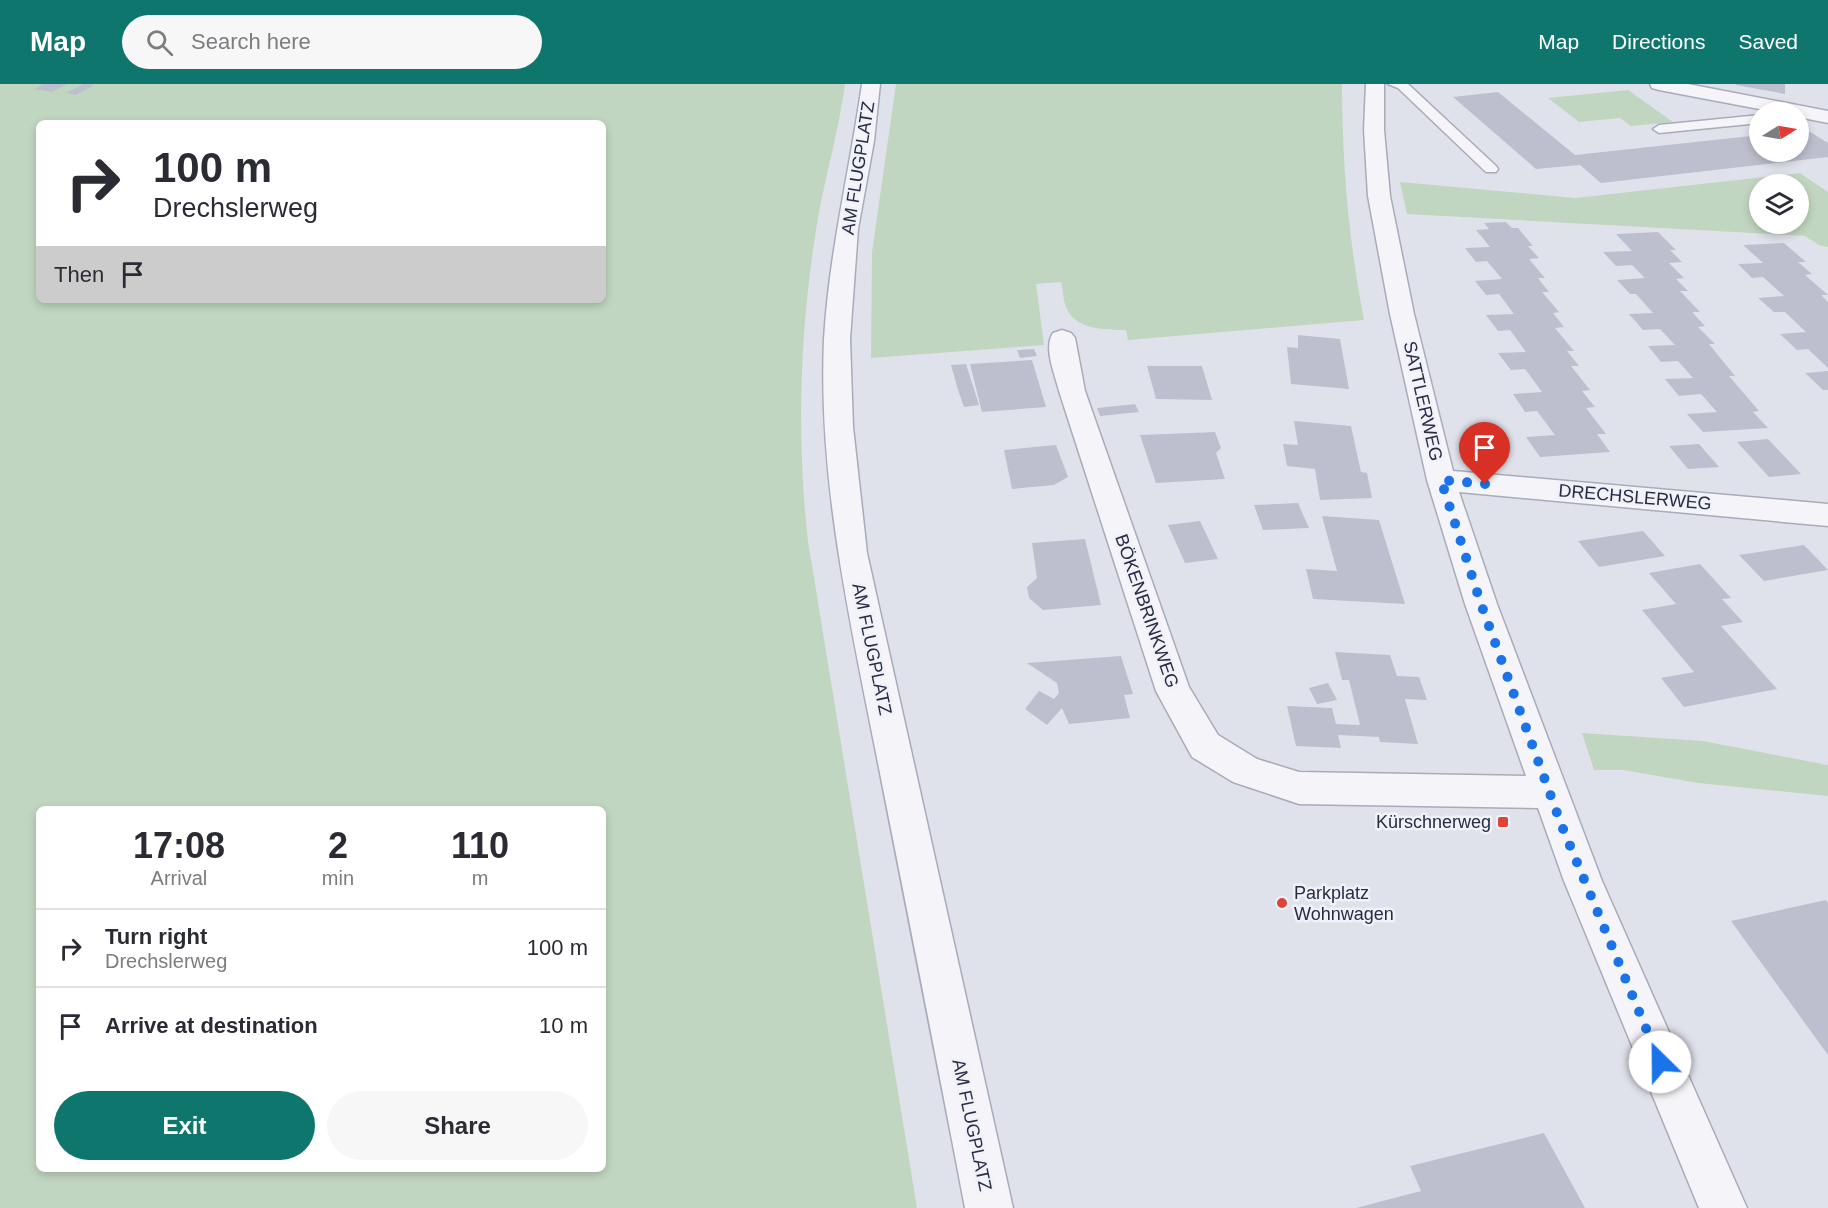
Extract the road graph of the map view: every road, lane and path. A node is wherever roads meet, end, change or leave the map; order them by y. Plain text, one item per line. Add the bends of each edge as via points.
1 (871, 84) edge
2 (1375, 84) edge
3 (1394, 84) edge
4 (1659, 84) edge
5 (1813, 115) edge
6 (1749, 120) edge
7 (1659, 129) dead end
8 (1491, 169) dead end
9 (1062, 338) dead end
10 (1441, 480) junction
11 (1828, 515) edge
12 (1549, 792) junction
13 (989, 1208) edge
14 (1723, 1208) edge

1 - 13 street, AM FLUGPLATZ via 847,230 837,339 839,427 852,553
2 - 10 street, SATTLERWEG via 1379,196
3 - 8 lane via 1402,85
4 - 5 street
6 - 7 lane
9 - 12 street, BÖKENBRINKWEG via 1072,391 1173,691 1205,746 1246,771 1299,788
10 - 11 street, DRECHSLERWEG
10 - 12 street, SATTLERWEG
12 - 14 street, SATTLERWEG

